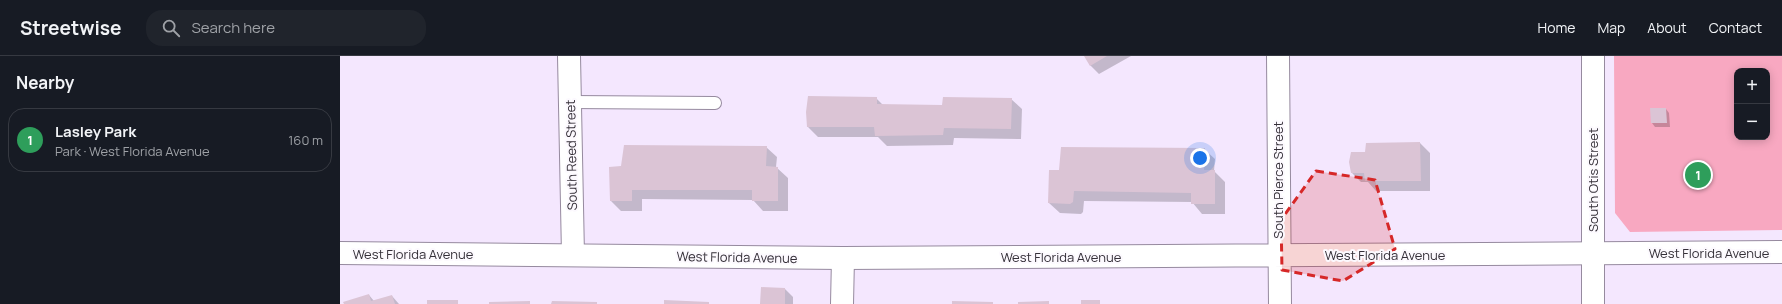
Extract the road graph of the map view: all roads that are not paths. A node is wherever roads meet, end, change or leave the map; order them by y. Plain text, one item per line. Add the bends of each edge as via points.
1 (569, 56) edge
2 (1278, 56) edge
3 (1593, 56) edge
4 (570, 102) junction
5 (715, 103) dead end
6 (1782, 252) edge
7 (340, 253) edge
8 (1593, 254) junction
9 (573, 255) junction
10 (1278, 256) junction
11 (843, 258) junction
12 (842, 304) edge
13 (1280, 304) edge
14 (1593, 304) edge

1 - 4 street, South Reed Street
2 - 10 street, South Pierce Street
3 - 8 street, South Otis Street
4 - 5 lane
4 - 9 street, South Reed Street
6 - 8 street, West Florida Avenue
7 - 9 street, West Florida Avenue
8 - 10 street, West Florida Avenue
8 - 14 street, South Otis Street
9 - 11 street, West Florida Avenue
10 - 11 street, West Florida Avenue
10 - 13 street, South Pierce Street
11 - 12 street

